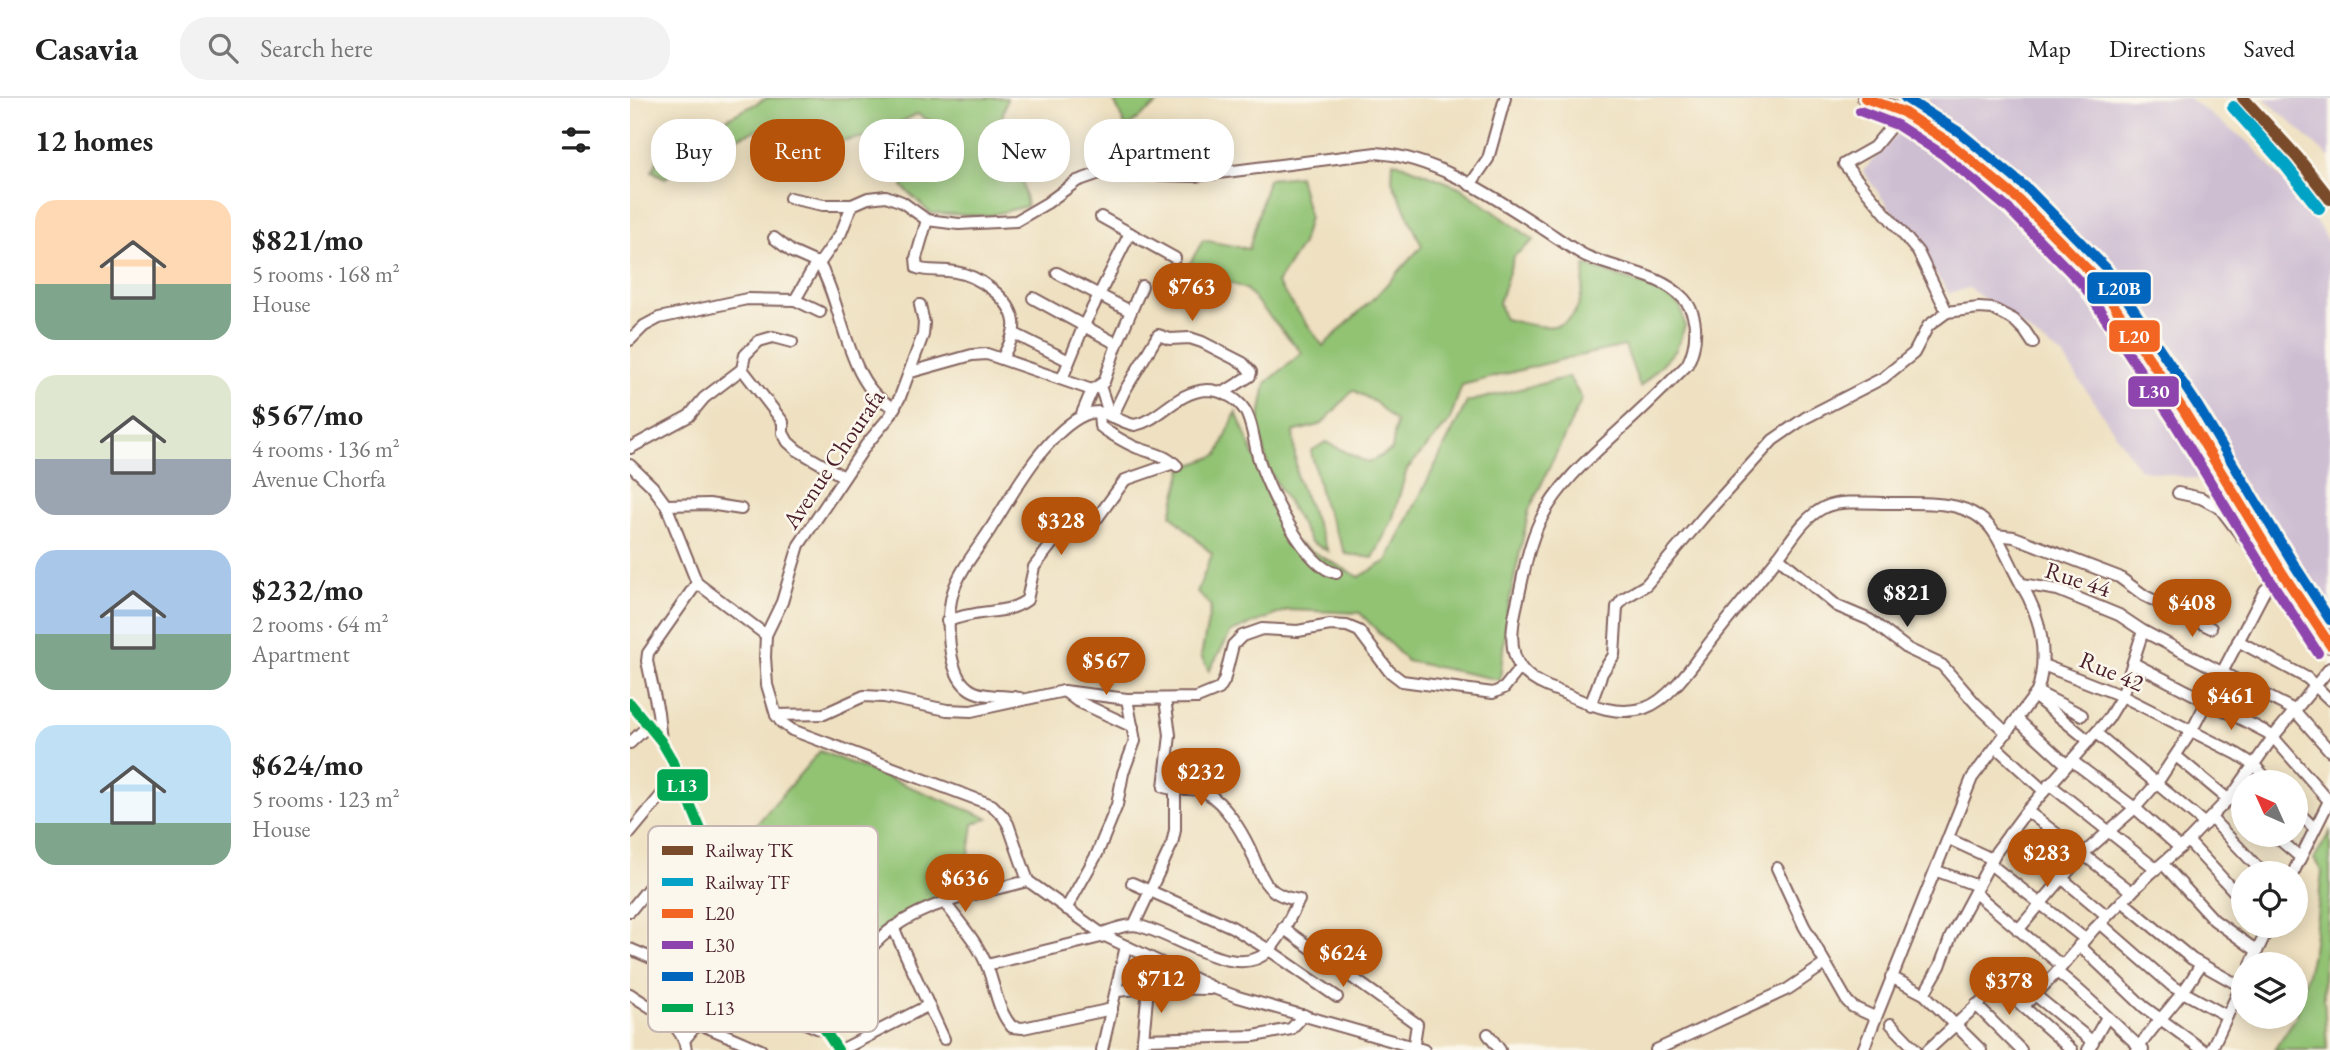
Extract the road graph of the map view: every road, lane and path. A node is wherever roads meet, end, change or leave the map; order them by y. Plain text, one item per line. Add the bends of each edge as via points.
1 (1505, 98) edge
2 (1865, 98) edge
3 (1903, 112) junction
4 (1470, 184) junction
5 (790, 198) dead end
6 (852, 205) junction
7 (1101, 217) dead end
8 (927, 220) junction
9 (1130, 233) junction
10 (774, 238) dead end
11 (1175, 258) dead end
12 (818, 263) junction
13 (1057, 273) dead end
14 (1142, 286) dead end
15 (1100, 294) junction
16 (1033, 298) dead end
17 (795, 300) junction
18 (920, 305) dead end
19 (1130, 311) junction
20 (820, 312) dead end
21 (1947, 312) junction
22 (1084, 325) junction
23 (1013, 334) junction
24 (630, 340) edge
25 (792, 342) dead end
26 (2033, 343) dead end
27 (1117, 344) junction
28 (1002, 359) junction
29 (1069, 361) junction
30 (742, 369) junction
31 (911, 372) junction
32 (1062, 379) junction
33 (1096, 388) junction
34 (1223, 393) junction
35 (895, 407) junction
36 (1107, 415) junction
37 (1081, 416) junction
38 (630, 448) edge
39 (630, 466) edge
40 (844, 477) junction
41 (2178, 493) dead end
42 (666, 505) junction
43 (741, 509) dead end
44 (1996, 535) junction
45 (1778, 557) junction
46 (1336, 573) dead end
47 (2278, 577) junction
48 (697, 583) junction
49 (2022, 584) junction
50 (947, 621) junction
51 (2211, 628) dead end
52 (2143, 631) junction
53 (766, 635) junction
54 (2238, 641) junction
55 (2330, 645) edge
56 (2133, 663) junction
57 (2043, 665) junction
58 (1520, 668) junction
59 (2330, 668) edge
60 (2222, 673) junction
61 (2316, 686) junction
62 (1064, 691) junction
63 (2036, 694) junction
64 (2122, 696) junction
65 (1022, 699) junction
66 (1128, 699) junction
67 (1165, 699) junction
68 (2330, 700) edge
69 (630, 703) edge
70 (2207, 703) junction
71 (1590, 706) junction
72 (2294, 710) junction
73 (776, 715) junction
74 (2082, 715) dead end
75 (2018, 720) junction
76 (649, 725) junction
77 (1133, 727) junction
78 (2191, 732) junction
79 (2007, 733) junction
80 (2092, 737) junction
81 (2273, 737) junction
82 (661, 741) junction
83 (630, 743) edge
84 (1996, 747) junction
85 (2330, 751) edge
86 (2176, 755) junction
87 (2069, 762) junction
88 (2253, 764) junction
89 (2249, 770) edge
90 (2259, 770) edge
91 (679, 774) junction
92 (2157, 783) junction
93 (2046, 788) junction
94 (1175, 790) junction
95 (2231, 796) edge
96 (2231, 798) edge
97 (2329, 800) edge
98 (2135, 808) junction
99 (2027, 811) junction
100 (2208, 821) junction
101 (2308, 822) edge
102 (698, 826) edge
103 (2314, 828) junction
104 (2108, 831) junction
105 (630, 833) edge
106 (2009, 834) junction
107 (1949, 839) junction
108 (2184, 845) junction
109 (2288, 847) edge
110 (2083, 853) junction
111 (2300, 857) junction
112 (1991, 861) junction
113 (2250, 861) edge
114 (2298, 861) edge
115 (2159, 866) junction
116 (1777, 867) dead end
117 (1937, 871) junction
118 (2062, 878) junction
119 (1028, 881) junction
120 (1132, 883) dead end
121 (648, 889) edge
122 (1977, 889) junction
123 (2231, 890) edge
124 (1151, 891) junction
125 (2132, 892) junction
126 (2122, 901) junction
127 (945, 903) junction
128 (2039, 903) junction
129 (1066, 909) junction
130 (630, 911) edge
131 (2103, 919) junction
132 (1134, 925) junction
133 (892, 927) junction
134 (1283, 928) junction
135 (2018, 930) junction
136 (1103, 934) junction
137 (2264, 938) edge
138 (878, 941) edge
139 (2082, 942) junction
140 (1126, 946) junction
141 (630, 949) edge
142 (1269, 950) junction
143 (2258, 951) joint
144 (648, 957) edge
145 (1825, 964) junction
146 (987, 965) junction
147 (2200, 965) junction
148 (2060, 969) junction
149 (1891, 977) junction
150 (2231, 978) edge
151 (1148, 988) junction
152 (1216, 989) junction
153 (1117, 991) junction
154 (2182, 993) junction
155 (630, 994) edge
156 (1924, 994) junction
157 (2035, 995) junction
158 (1337, 997) dead end
159 (929, 1005) junction
160 (1976, 1005) junction
161 (648, 1007) edge
162 (2023, 1007) junction
163 (2231, 1007) edge
164 (1112, 1009) junction
165 (1304, 1015) junction
166 (2227, 1016) junction
167 (1875, 1017) junction
168 (2107, 1017) junction
169 (2159, 1020) junction
170 (1891, 1024) dead end
171 (1956, 1024) junction
172 (878, 1028) edge
173 (719, 1032) edge
174 (825, 1032) edge
175 (869, 1032) edge
176 (1488, 1034) dead end
177 (944, 1039) dead end
178 (1143, 1044) edge
179 (2090, 1046) edge
180 (834, 1048) edge
181 (1417, 1049) edge
182 (2139, 1049) edge
183 (761, 1050) edge
184 (1102, 1050) edge
185 (1500, 1050) edge
186 (1656, 1050) edge
187 (1863, 1050) edge
188 (1916, 1050) edge
189 (1928, 1050) edge
190 (1981, 1050) edge
191 (2021, 1050) edge
192 (2072, 1050) edge
193 (2203, 1050) edge
194 (2211, 1050) edge

1 - 4 street via 1488,159
2 - 3 main road
3 - 21 street via 1874,147 1844,164 1918,252
3 - 47 main road via 1950,143 2019,200 2095,277 2184,411
4 - 8 street via 1405,158 1376,153 1194,176 1100,173 1077,181 1016,221 959,224
4 - 58 street via 1584,255 1671,288 1686,301 1696,336 1687,365 1587,460 1541,519 1513,623 1514,658
5 - 6 street
6 - 8 street via 886,196
6 - 12 street via 841,233
7 - 9 street
8 - 23 street via 917,268 965,274 986,285 1011,313
9 - 11 street
9 - 15 street
10 - 12 street
12 - 17 street
12 - 35 street via 862,378 878,399
13 - 15 street
14 - 19 street
15 - 19 street
15 - 22 street
16 - 22 street
17 - 20 street
17 - 24 street via 747,299 671,315 649,323
18 - 31 street, Avenue Chourafa via 923,335
19 - 27 street
21 - 26 street via 1993,309 2014,320
21 - 71 street via 1928,326 1914,354 1883,378 1773,440 1646,585 1623,599 1616,607 1614,655
22 - 27 street
22 - 29 street
23 - 28 street
23 - 29 street
25 - 30 street via 773,337 760,341 745,355
27 - 33 street via 1104,382
28 - 31 street via 976,354
28 - 32 street
29 - 32 street
30 - 38 street via 684,419
30 - 40 street via 780,417 788,442
31 - 35 street, Avenue Chourafa
32 - 33 street
33 - 36 street
33 - 37 street
34 - 36 street via 1207,390 1184,395 1138,425
34 - 36 street via 1250,376 1249,367 1193,339 1158,335
34 - 46 street via 1245,409 1263,472 1306,550 1322,568
35 - 40 street, Avenue Chourafa
36 - 37 street
36 - 50 street via 1100,426 1106,431 1176,465 1125,480 1092,522 1067,524 1034,567 1027,600 1020,605
37 - 50 street via 1045,447 1023,478 962,572
39 - 42 street
40 - 53 street, Avenue Chourafa via 799,545 782,602
41 - 47 street via 2201,498 2220,509
42 - 43 street
42 - 48 street
44 - 45 street via 1978,515 1962,507 1841,504 1814,515
44 - 49 street
44 - 51 street via 2014,537 2119,578
45 - 71 street via 1696,661 1657,702 1632,711
45 - 79 street via 1838,606 1870,620 1908,649 1942,665
47 - 54 street via 2265,590
47 - 55 main road
48 - 53 street
48 - 82 street via 648,653
49 - 52 street, Rue 44 via 2058,590 2119,615
49 - 57 street via 2039,625
50 - 65 street via 953,659 965,686 976,693
52 - 56 street
52 - 60 street, Rue 44
53 - 73 street via 766,677
54 - 60 street
54 - 61 street
56 - 64 street
56 - 70 street
57 - 63 street
57 - 64 street, Rue 42
58 - 67 street via 1508,685 1493,693 1410,684 1395,678 1363,634 1350,627 1262,629 1235,643 1219,689 1197,698
58 - 71 street via 1536,682
59 - 61 street
60 - 70 street
60 - 72 street, Rue 44
61 - 68 street
61 - 72 street
62 - 65 street
62 - 66 street
62 - 77 street
63 - 74 street
63 - 75 street
63 - 80 street
64 - 78 street, Rue 42
64 - 80 street
65 - 73 street via 971,711 864,696 824,715
66 - 67 street
66 - 77 street
67 - 94 street via 1170,738 1163,785
69 - 76 street
70 - 78 street
70 - 81 street
72 - 81 street
72 - 85 street, Rue 44
73 - 119 street via 792,730 992,805 1008,824
75 - 79 street
75 - 87 street
76 - 82 street
76 - 83 street
77 - 129 street via 1134,744 1112,818
78 - 86 street
78 - 88 street, Rue 42
79 - 84 street
80 - 87 street
80 - 92 street
81 - 88 street
81 - 97 street
82 - 91 street
84 - 93 street
84 - 107 street via 1972,778
86 - 92 street
86 - 95 street
87 - 93 street
87 - 98 street
88 - 89 street
88 - 90 street, Rue 42
91 - 102 street
91 - 105 street
92 - 98 street
92 - 100 street
93 - 99 street
93 - 104 street
94 - 124 street via 1174,837
94 - 134 street via 1202,790 1211,796 1244,838 1263,881 1279,895 1299,900
96 - 100 street
97 - 103 street
98 - 104 street
98 - 108 street
99 - 106 street
99 - 110 street
100 - 108 street
100 - 113 street
101 - 103 street
103 - 111 street
104 - 110 street
104 - 115 street
106 - 112 street
106 - 118 street
107 - 112 street
107 - 117 street
108 - 115 street
108 - 123 street
109 - 111 street
110 - 118 street
110 - 125 street
111 - 114 street
112 - 122 street
112 - 128 street
115 - 125 street
115 - 143 street via 2214,920
116 - 145 street
117 - 122 street
117 - 149 street
118 - 128 street
118 - 131 street
119 - 127 street
119 - 129 street
120 - 124 street
121 - 130 street
122 - 135 street
122 - 156 street
124 - 132 street
124 - 142 street via 1212,917
125 - 126 street
126 - 131 street
126 - 147 street
127 - 133 street via 913,913
127 - 146 street
128 - 135 street
128 - 139 street
129 - 136 street
131 - 139 street
131 - 154 street
132 - 136 street
132 - 142 street via 1230,961 1257,958
133 - 138 street
133 - 159 street
134 - 142 street
134 - 181 street via 1417,1024
135 - 148 street
136 - 140 street
136 - 146 street
137 - 143 street
139 - 148 street
139 - 169 street
140 - 152 street
140 - 153 street
141 - 144 street
142 - 158 street
145 - 167 street via 1853,1007
145 - 186 street via 1788,989
146 - 164 street via 1012,1027
147 - 150 street
147 - 154 street
148 - 157 street
148 - 168 street
149 - 156 street
149 - 167 street
151 - 152 street
151 - 153 street
151 - 178 street
152 - 165 street
153 - 164 street
154 - 166 street
154 - 169 street
155 - 161 street
156 - 171 street
157 - 162 street
157 - 179 street
159 - 172 street
159 - 177 street
160 - 162 street via 1999,985
160 - 171 street
160 - 191 street
162 - 192 street
163 - 166 street
164 - 184 street
165 - 178 street via 1291,1029 1254,1036
165 - 181 street
166 - 194 street
167 - 187 street
168 - 179 street
168 - 182 street
169 - 182 street
169 - 193 street
170 - 188 street
171 - 189 street
171 - 190 street
173 - 183 street
174 - 180 street
175 - 180 street
176 - 185 street

